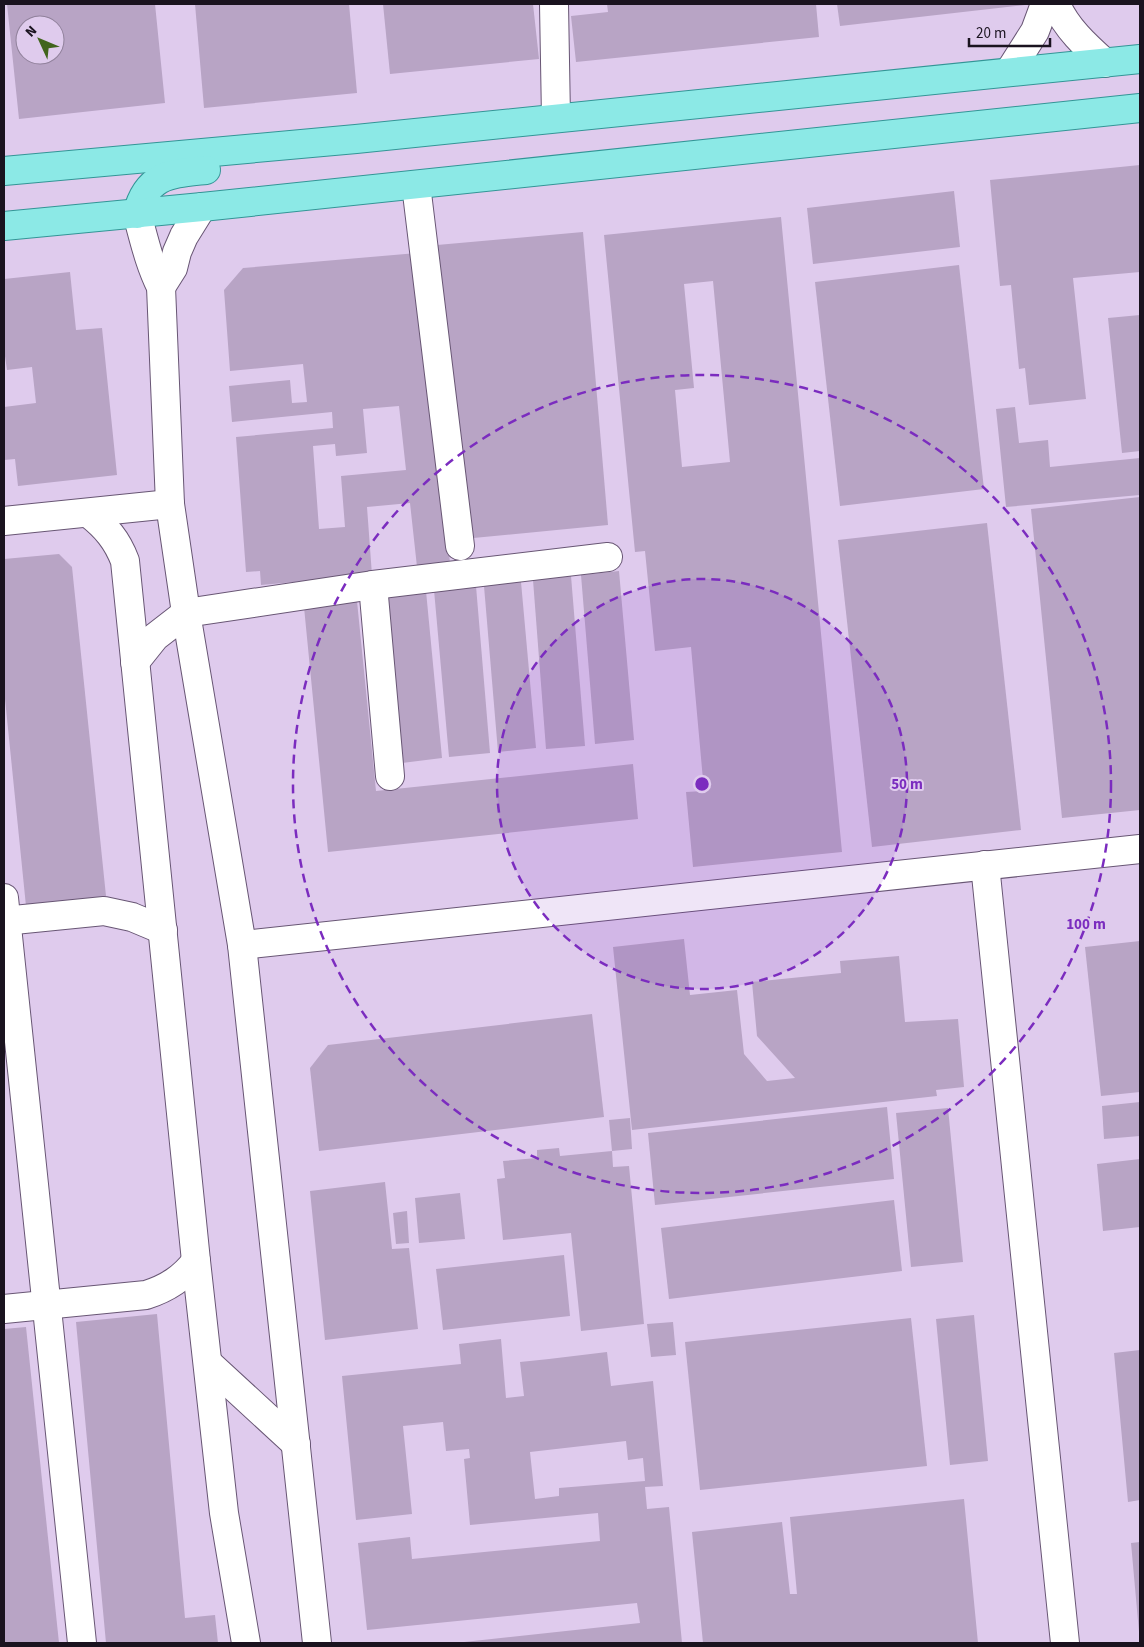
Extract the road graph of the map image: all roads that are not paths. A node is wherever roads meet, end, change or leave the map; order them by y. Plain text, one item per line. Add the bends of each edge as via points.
1 (554, 4) edge
2 (1044, 4) edge
3 (1056, 4) edge
4 (1140, 59) edge
5 (1106, 62) junction
6 (1009, 72) junction
7 (1140, 108) edge
8 (556, 118) junction
9 (356, 138) junction
10 (4, 170) edge
11 (416, 185) junction
12 (202, 207) junction
13 (136, 214) junction
14 (4, 226) edge
15 (162, 287) junction
16 (170, 504) junction
17 (88, 513) junction
18 (4, 521) edge
19 (460, 546) dead end
20 (608, 557) dead end
21 (373, 585) junction
22 (186, 613) junction
23 (135, 662) junction
24 (390, 776) dead end
25 (1140, 849) edge
26 (985, 865) junction
27 (4, 913) edge
28 (163, 930) junction
29 (242, 945) junction
30 (196, 1261) junction
31 (48, 1304) junction
32 (4, 1309) edge
33 (208, 1363) junction
34 (296, 1444) junction
35 (82, 1643) edge
36 (246, 1643) edge
37 (317, 1643) edge
38 (1065, 1643) edge

1 - 8 street
2 - 6 street via 1035,31
3 - 5 street via 1071,30
4 - 5 main road
5 - 6 main road
6 - 8 main road
7 - 11 main road
8 - 9 main road
9 - 10 main road
9 - 13 main road via 340,151 320,157 170,174 152,185
11 - 12 main road
11 - 19 street
12 - 13 main road
12 - 15 street via 184,236 173,268
13 - 14 main road
13 - 15 street via 144,245
15 - 16 street
16 - 17 street
16 - 22 street
17 - 18 street
17 - 23 street via 113,536 125,561
20 - 21 street
21 - 22 street
21 - 24 street
22 - 23 street via 155,637
22 - 29 street
23 - 28 street
25 - 26 street
26 - 29 street
26 - 38 street
27 - 28 street via 104,911 132,917
27 - 31 street
28 - 30 street
29 - 34 street
30 - 31 street via 180,1279 152,1293
30 - 33 street
31 - 32 street
31 - 35 street
33 - 34 street
33 - 36 street via 224,1513
34 - 37 street

